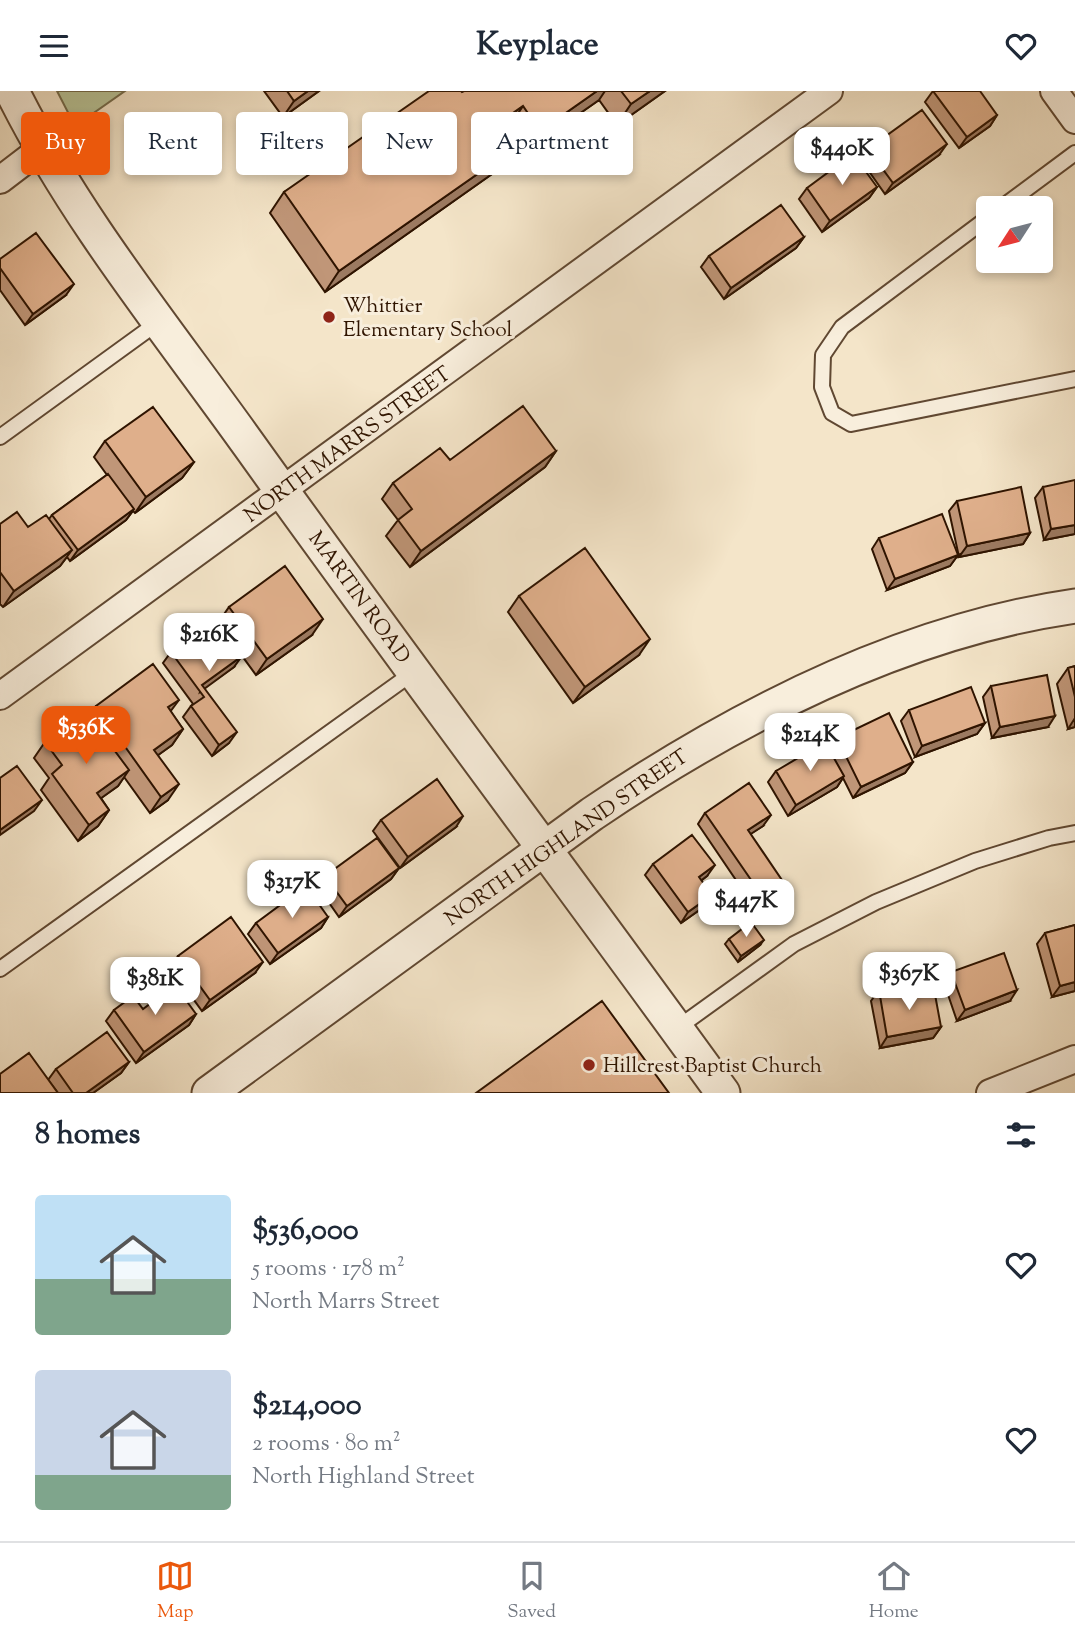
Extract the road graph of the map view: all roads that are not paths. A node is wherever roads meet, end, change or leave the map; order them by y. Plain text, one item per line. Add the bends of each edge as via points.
1 (12, 91) edge
2 (829, 91) edge
3 (1054, 91) edge
4 (23, 112) edge
5 (1075, 120) edge
6 (1075, 153) edge
7 (21, 164) edge
8 (59, 175) edge
9 (0, 180) edge
10 (1017, 196) edge
11 (976, 227) edge
12 (160, 321) junction
13 (1075, 379) edge
14 (0, 437) edge
15 (282, 492) junction
16 (1075, 606) edge
17 (414, 672) junction
18 (0, 697) edge
19 (1075, 832) edge
20 (544, 848) junction
21 (0, 969) edge
22 (677, 1028) junction
23 (1075, 1059) edge
24 (209, 1093) edge
25 (723, 1093) edge
26 (990, 1093) edge

1 - 4 street, MARTIN ROAD
2 - 15 street, NORTH MARRS STREET
3 - 5 street
6 - 10 lane
7 - 9 street
8 - 12 street, MARTIN ROAD
11 - 13 lane via 842,327 823,355 821,387 832,412 851,424
12 - 14 lane
12 - 15 street, MARTIN ROAD
15 - 17 street, MARTIN ROAD
15 - 18 street, NORTH MARRS STREET
16 - 20 street, NORTH HIGHLAND STREET via 917,646 789,699 652,773
17 - 20 street, MARTIN ROAD
17 - 21 lane
19 - 22 lane via 975,861 876,902 794,944
20 - 22 street, MARTIN ROAD
20 - 24 street, NORTH HIGHLAND STREET
22 - 25 street, MARTIN ROAD
23 - 26 street

